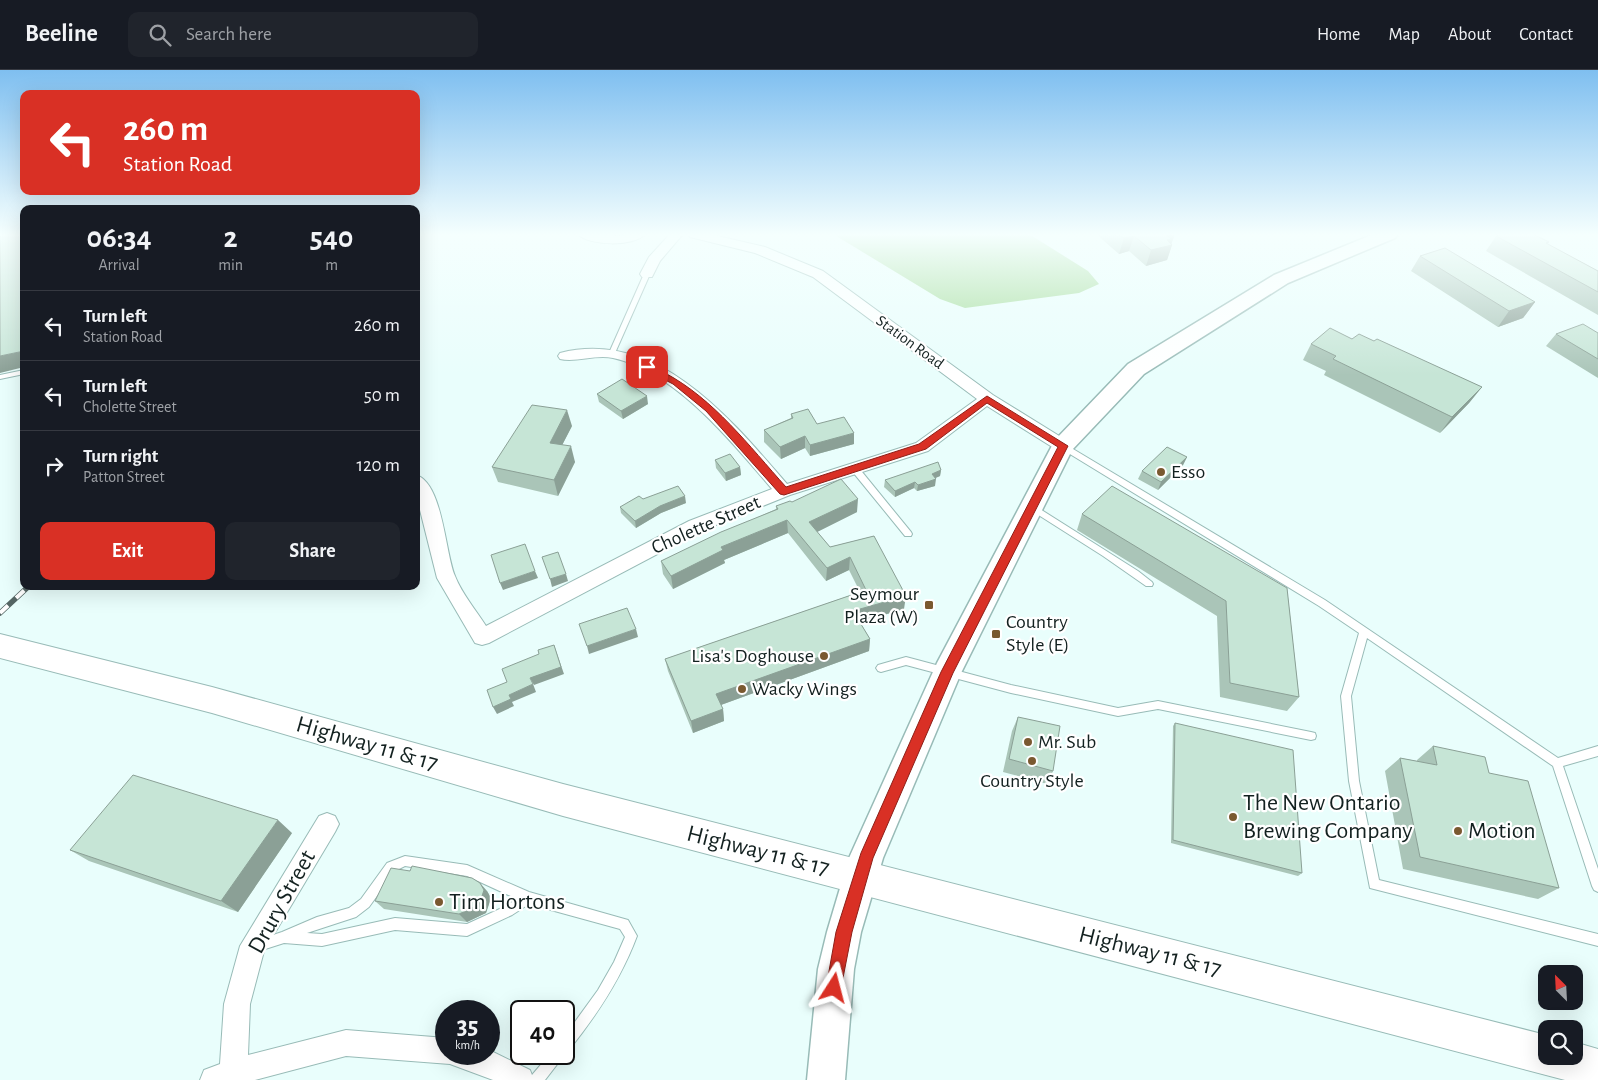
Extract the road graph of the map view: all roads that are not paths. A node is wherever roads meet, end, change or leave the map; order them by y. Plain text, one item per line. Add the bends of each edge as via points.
1 (644, 281) edge
2 (828, 281) edge
3 (1278, 281) edge
4 (612, 353) junction
5 (565, 356) dead end
6 (20, 373) edge
7 (0, 377) edge
8 (987, 399) junction
9 (1063, 446) junction
10 (855, 469) junction
11 (420, 487) edge
12 (784, 491) junction
13 (1032, 507) junction
14 (908, 534) dead end
15 (1149, 584) dead end
16 (1364, 631) junction
17 (0, 646) edge
18 (881, 668) dead end
19 (947, 672) junction
20 (1310, 736) dead end
21 (1598, 751) edge
22 (1557, 763) junction
23 (327, 824) dead end
24 (860, 876) junction
25 (1598, 886) edge
26 (528, 898) junction
27 (282, 938) junction
28 (1598, 940) edge
29 (253, 946) junction
30 (575, 1033) edge
31 (435, 1051) edge
32 (1538, 1053) edge
33 (492, 1065) edge
34 (549, 1065) edge
35 (1583, 1065) edge
36 (1598, 1069) edge
37 (822, 1070) edge
38 (223, 1076) edge
39 (520, 1080) edge
40 (537, 1080) edge

1 - 4 lane
2 - 8 street, Station Road
3 - 9 street via 1136,369
4 - 5 street
4 - 12 street via 662,373 696,396
6 - 7 lane
8 - 9 street, Station Road
8 - 10 street, Cholette Street via 922,447
9 - 13 street
9 - 16 lane
10 - 12 street, Cholette Street
10 - 14 lane
11 - 12 street, Cholette Street via 426,495 446,578 482,637 695,526
13 - 15 lane
13 - 19 street
16 - 22 lane
16 - 28 lane via 1346,696 1354,781 1374,884
17 - 24 highway, Highway 11 & 17 via 212,700 563,800
18 - 19 lane via 906,660
19 - 20 lane via 1118,712 1158,706
19 - 24 street
21 - 22 lane
22 - 25 lane
23 - 29 street, Drury Street
24 - 32 highway, Highway 11 & 17
24 - 37 street via 836,969
26 - 27 lane via 467,930 395,924 322,940
26 - 27 lane via 467,871 405,862 391,867 365,903 352,913 317,922
26 - 30 lane via 624,924 631,936 622,963
27 - 29 lane
29 - 38 street, Drury Street via 237,1004
31 - 38 street via 346,1043
33 - 39 street
34 - 40 lane
35 - 36 highway

